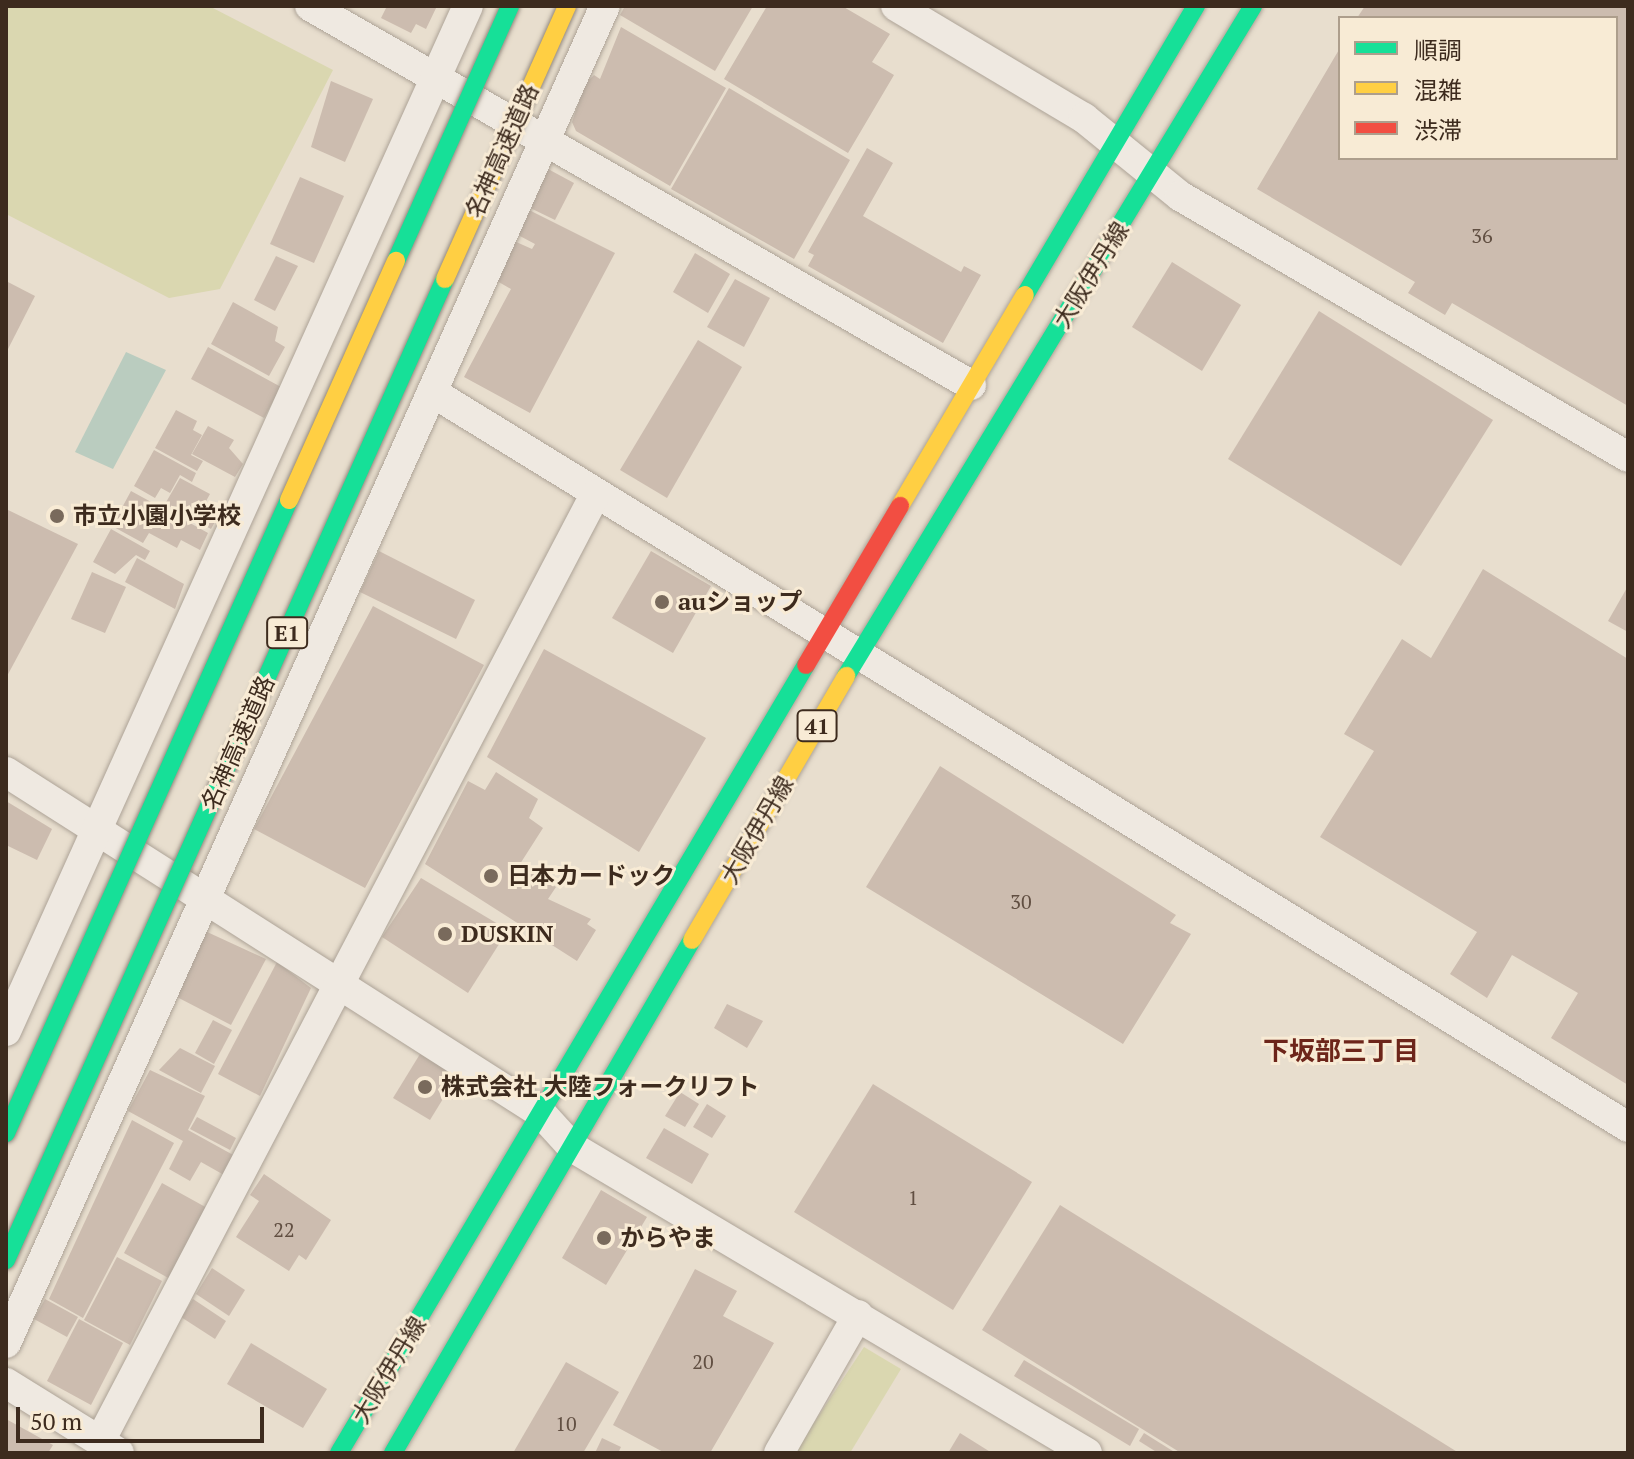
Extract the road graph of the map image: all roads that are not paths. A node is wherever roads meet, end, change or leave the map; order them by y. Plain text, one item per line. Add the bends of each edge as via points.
1 (310, 6) edge
2 (468, 6) edge
3 (510, 6) edge
4 (567, 6) edge
5 (605, 6) edge
6 (896, 6) edge
7 (1196, 6) edge
8 (1253, 6) edge
9 (435, 80) junction
10 (543, 141) junction
11 (1119, 145) junction
12 (1152, 174) junction
13 (316, 350) junction
14 (971, 385) junction
15 (430, 396) junction
16 (1628, 457) edge
17 (595, 495) junction
18 (826, 633) junction
19 (860, 652) junction
20 (6, 772) edge
21 (96, 830) junction
22 (207, 899) junction
23 (339, 984) junction
24 (6, 1031) edge
25 (541, 1113) junction
26 (1628, 1127) edge
27 (6, 1133) edge
28 (572, 1147) junction
29 (6, 1260) edge
30 (858, 1315) junction
31 (6, 1343) edge
32 (6, 1383) edge
33 (109, 1447) edge
34 (339, 1453) edge
35 (393, 1453) edge
36 (779, 1453) edge
37 (1087, 1453) edge

1 - 9 street
2 - 9 street
3 - 27 main road, E1, bridge
4 - 29 main road, 名神高速道路 / E1, bridge
5 - 10 street
6 - 11 street
7 - 11 main road, 大阪伊丹線 / 41
8 - 12 main road, 大阪伊丹線 / 41
9 - 10 street
9 - 13 street
10 - 14 street
10 - 15 street
11 - 12 street
11 - 14 main road, 大阪伊丹線 / 41
12 - 16 street
12 - 19 main road, 大阪伊丹線 / 41
13 - 15 street
13 - 21 street
14 - 18 main road, 大阪伊丹線 / 41
15 - 17 street
15 - 22 street
17 - 18 street
17 - 23 street
18 - 19 street
18 - 25 main road, 大阪伊丹線 / 41
19 - 26 street
19 - 28 main road, 大阪伊丹線 / 41
20 - 21 street
21 - 22 street
21 - 24 street
22 - 23 street
22 - 31 street
23 - 25 street
23 - 33 street
25 - 28 street
25 - 34 main road, 大阪伊丹線 / 41
28 - 30 street
28 - 35 main road, 大阪伊丹線 / 41
30 - 36 street
30 - 37 street
32 - 33 street

